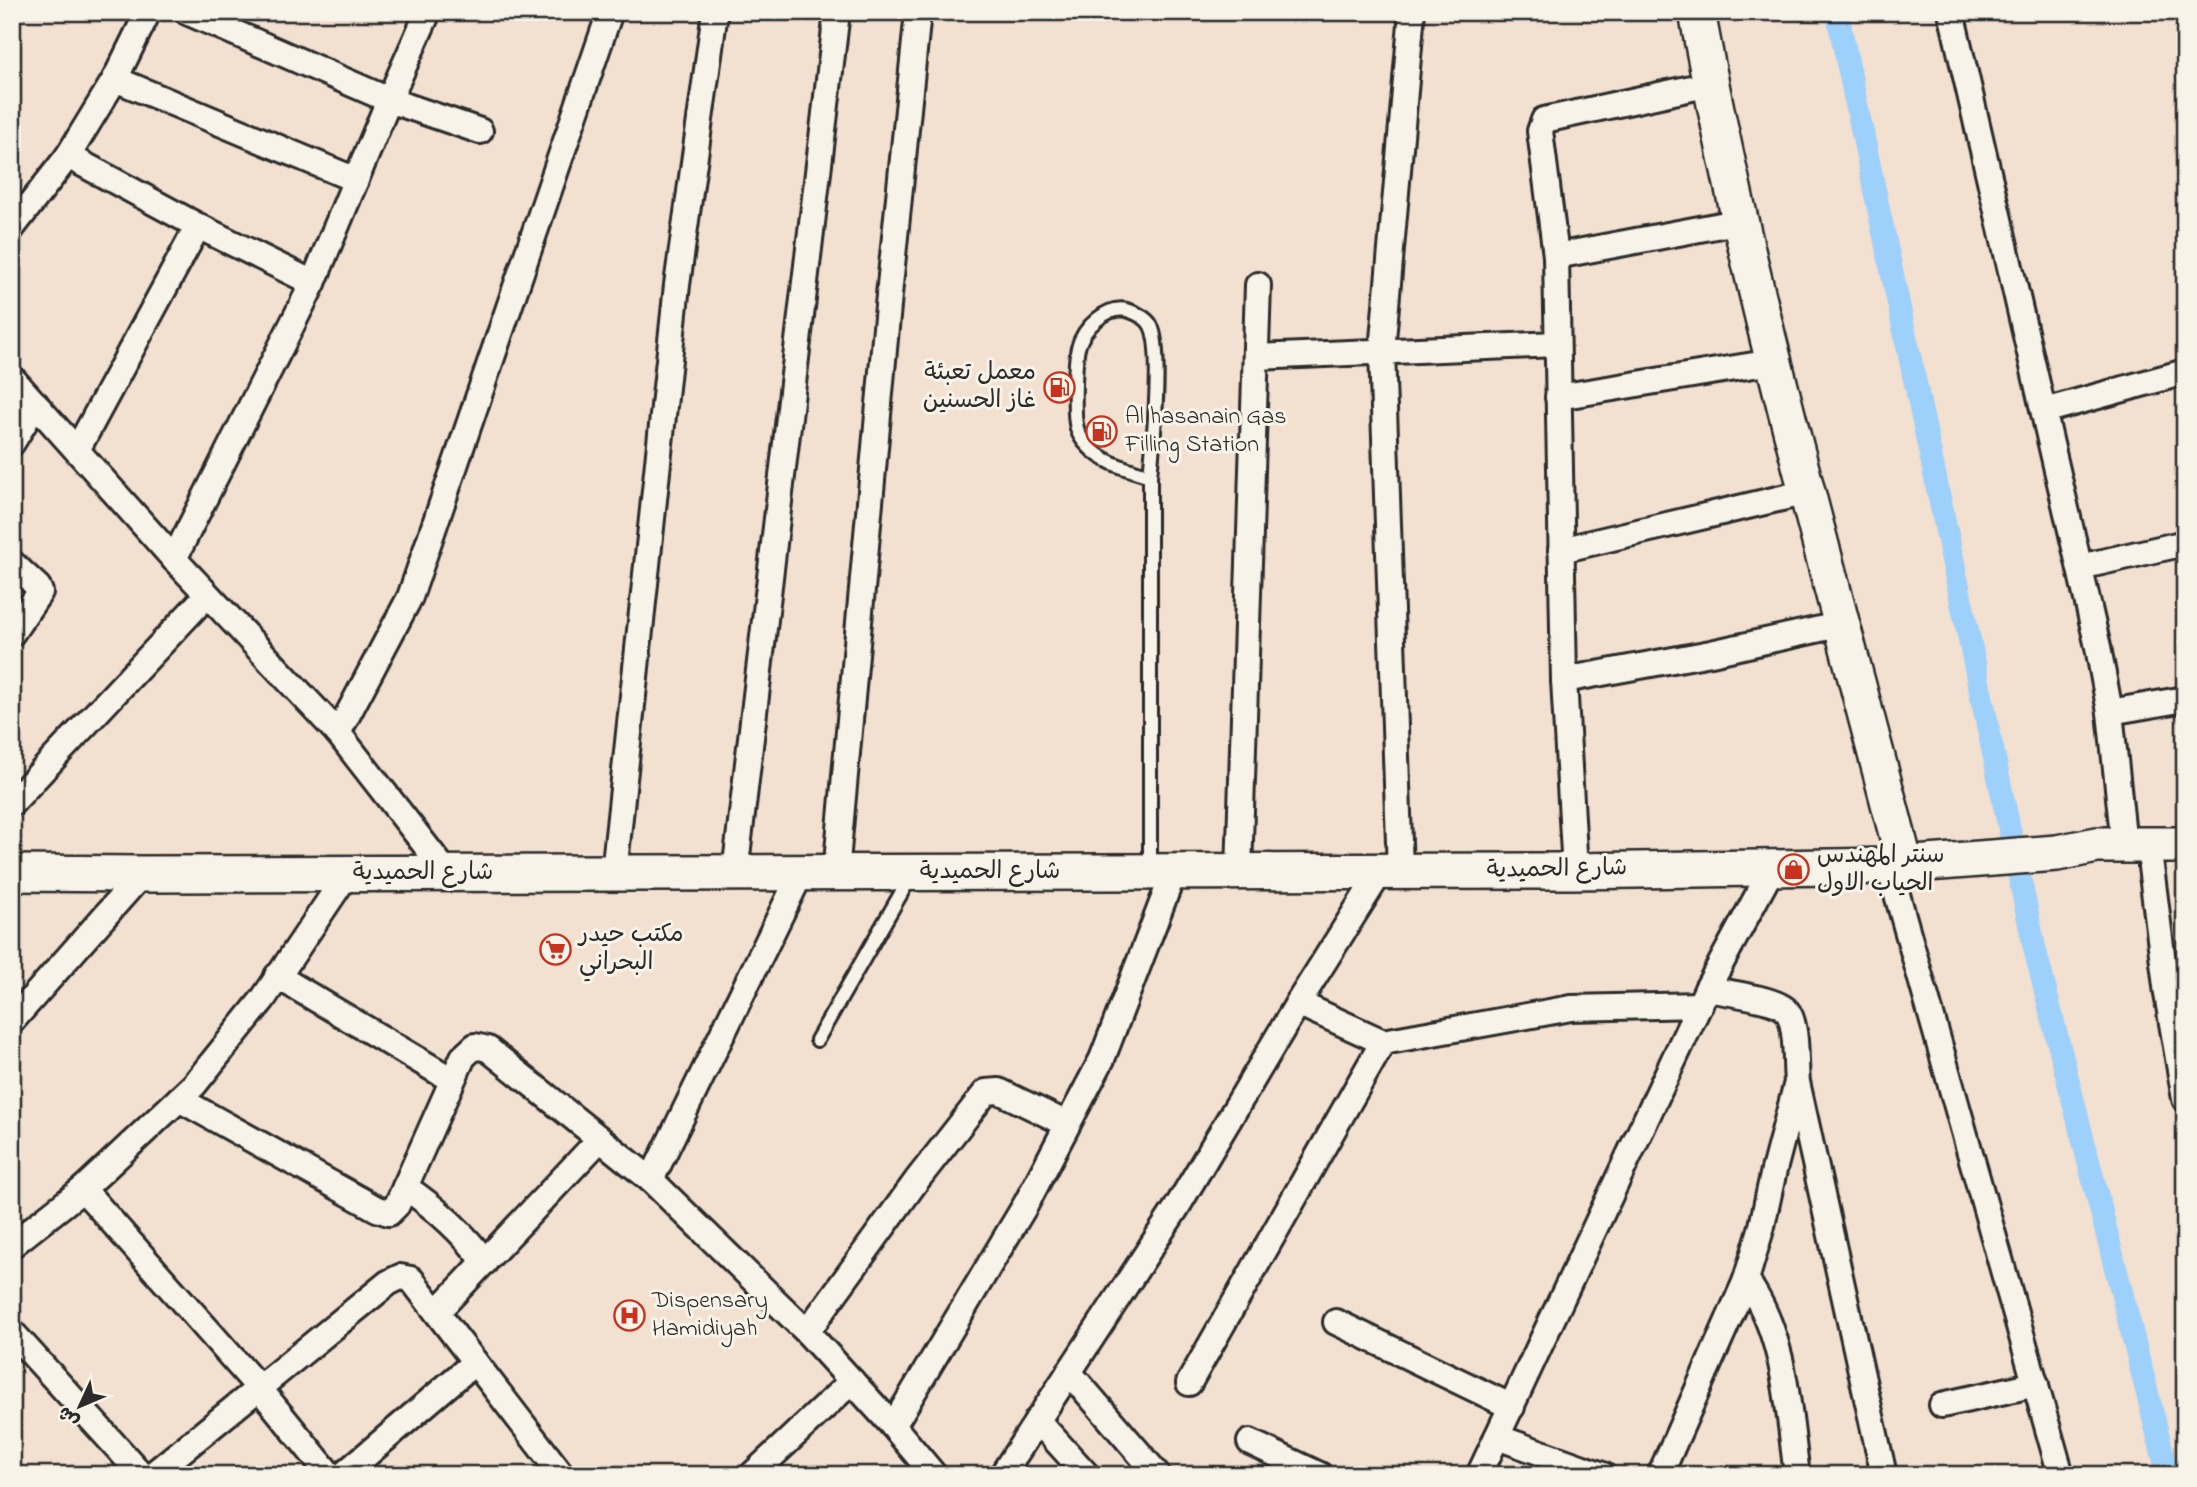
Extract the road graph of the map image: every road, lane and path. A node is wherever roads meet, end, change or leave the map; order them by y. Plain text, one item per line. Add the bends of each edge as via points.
1 (148, 12) edge
2 (187, 12) edge
3 (428, 12) edge
4 (610, 12) edge
5 (715, 12) edge
6 (837, 12) edge
7 (918, 12) edge
8 (1412, 12) edge
9 (1697, 12) edge
10 (1951, 12) edge
11 (115, 79) junction
12 (1710, 84) junction
13 (389, 100) junction
14 (480, 131) dead end
15 (68, 156) junction
16 (356, 180) junction
17 (1742, 221) junction
18 (198, 226) junction
19 (12, 228) edge
20 (1556, 256) junction
21 (313, 283) junction
22 (1258, 285) dead end
23 (1558, 344) junction
24 (1382, 351) junction
25 (1256, 357) junction
26 (1772, 362) junction
27 (2185, 372) edge
28 (12, 378) edge
29 (1558, 397) junction
30 (36, 404) junction
31 (2044, 411) junction
32 (12, 443) edge
33 (76, 450) junction
34 (1150, 476) junction
35 (1807, 492) junction
36 (2185, 543) edge
37 (1561, 550) junction
38 (174, 559) junction
39 (12, 563) edge
40 (2080, 567) junction
41 (207, 595) junction
42 (1843, 624) junction
43 (12, 633) edge
44 (1564, 680) junction
45 (2185, 699) edge
46 (2110, 712) junction
47 (338, 733) junction
48 (12, 803) edge
49 (2124, 845) junction
50 (2185, 845) edge
51 (2045, 854) junction
52 (1897, 865) junction
53 (1773, 867) junction
54 (2168, 867) edge
55 (1575, 871) junction
56 (913, 872) junction
57 (1162, 872) junction
58 (1239, 872) junction
59 (1391, 872) junction
60 (12, 873) edge
61 (347, 873) junction
62 (447, 873) junction
63 (614, 873) junction
64 (735, 873) junction
65 (801, 873) junction
66 (836, 873) junction
67 (142, 874) junction
68 (277, 976) junction
69 (1703, 997) junction
70 (1297, 1003) junction
71 (12, 1021) edge
72 (817, 1040) dead end
73 (1383, 1042) junction
74 (452, 1080) junction
75 (1797, 1082) junction
76 (179, 1099) junction
77 (2185, 1099) edge
78 (1067, 1124) junction
79 (599, 1140) junction
80 (651, 1180) junction
81 (405, 1187) junction
82 (83, 1189) junction
83 (12, 1245) edge
84 (485, 1262) junction
85 (1746, 1280) junction
86 (437, 1312) junction
87 (1336, 1322) dead end
88 (12, 1332) edge
89 (807, 1332) junction
90 (475, 1362) junction
91 (1069, 1372) junction
92 (852, 1381) junction
93 (1189, 1383) dead end
94 (2036, 1384) junction
95 (259, 1388) junction
96 (1942, 1405) dead end
97 (1512, 1407) junction
98 (1037, 1420) junction
99 (893, 1426) junction
100 (1497, 1437) junction
101 (1250, 1442) dead end
102 (142, 1475) edge
103 (152, 1475) edge
104 (330, 1475) edge
105 (342, 1475) edge
106 (562, 1475) edge
107 (752, 1475) edge
108 (934, 1475) edge
109 (1002, 1475) edge
110 (1087, 1475) edge
111 (1158, 1475) edge
112 (1320, 1475) edge
113 (1479, 1475) edge
114 (1603, 1475) edge
115 (1660, 1475) edge
116 (1797, 1475) edge
117 (1884, 1475) edge
118 (2061, 1475) edge

1 - 11 street
2 - 13 street
3 - 13 street
4 - 47 street via 410,597
5 - 63 street via 677,285
6 - 64 street
7 - 66 street
8 - 24 street
9 - 12 street
10 - 31 street
11 - 15 street
11 - 16 street
12 - 17 street
12 - 20 street via 1544,120 1540,131
13 - 14 street
13 - 16 street
15 - 18 street
15 - 19 street
16 - 21 street
17 - 20 street
17 - 26 street
18 - 21 street
18 - 33 street
20 - 23 street
21 - 38 street
22 - 25 street
23 - 24 street
23 - 29 street
24 - 25 street
24 - 59 street
25 - 58 street
26 - 29 street
26 - 35 street
27 - 31 street
28 - 30 street
29 - 37 street
30 - 32 street
30 - 33 street
31 - 40 street
33 - 38 street
34 - 34 lane via 1156,345 1151,325 1141,316 1113,311 1093,324 1078,347 1077,429 1105,461
34 - 57 lane
35 - 37 street
35 - 42 street
36 - 40 street
37 - 44 street
38 - 41 street
39 - 43 street via 40,592
40 - 46 street
41 - 47 street
41 - 48 street
42 - 44 street
42 - 52 street
44 - 55 street
45 - 46 street
46 - 49 street
47 - 62 street
49 - 50 street, شارع الحميدية
49 - 51 street, شارع الحميدية via 2083,846
51 - 52 street, شارع الحميدية
51 - 54 street via 2085,865
52 - 53 street, شارع الحميدية
52 - 94 street
53 - 55 street, شارع الحميدية
53 - 69 street
54 - 77 street via 2167,995
55 - 59 street, شارع الحميدية
56 - 57 street, شارع الحميدية
56 - 66 street, شارع الحميدية
56 - 72 lane
57 - 58 street, شارع الحميدية
57 - 78 street via 1102,1059
58 - 59 street, شارع الحميدية
59 - 70 street
60 - 67 street, شارع الحميدية
61 - 62 street, شارع الحميدية
61 - 67 street, شارع الحميدية
61 - 68 street
62 - 63 street, شارع الحميدية
63 - 64 street, شارع الحميدية
64 - 65 street, شارع الحميدية
65 - 66 street, شارع الحميدية
65 - 80 street
67 - 71 street
68 - 74 street
68 - 76 street
69 - 73 street via 1571,1009
69 - 75 street via 1761,999 1782,1006 1793,1025
69 - 97 street
70 - 73 street
70 - 91 street via 1177,1207
73 - 93 street
74 - 79 street via 463,1057 475,1046 488,1049
74 - 81 street
75 - 85 street
75 - 117 street
76 - 81 street via 377,1209 388,1213
76 - 82 street
78 - 89 street via 999,1091 986,1093
78 - 99 street via 1026,1204
79 - 80 street
79 - 84 street
80 - 89 street
81 - 84 street via 448,1220
82 - 83 street
82 - 95 street
84 - 86 street
85 - 115 street
85 - 116 street via 1765,1310 1780,1359
86 - 90 street
86 - 95 street via 411,1279 400,1277
87 - 97 street
88 - 102 street
89 - 92 street
90 - 105 street
90 - 106 street
91 - 98 street
91 - 111 street
92 - 99 street
92 - 107 street
94 - 96 street
94 - 118 street
95 - 103 street
95 - 104 street
97 - 100 street
98 - 109 street
98 - 110 street
99 - 108 street
100 - 113 street
100 - 114 street
101 - 112 street

